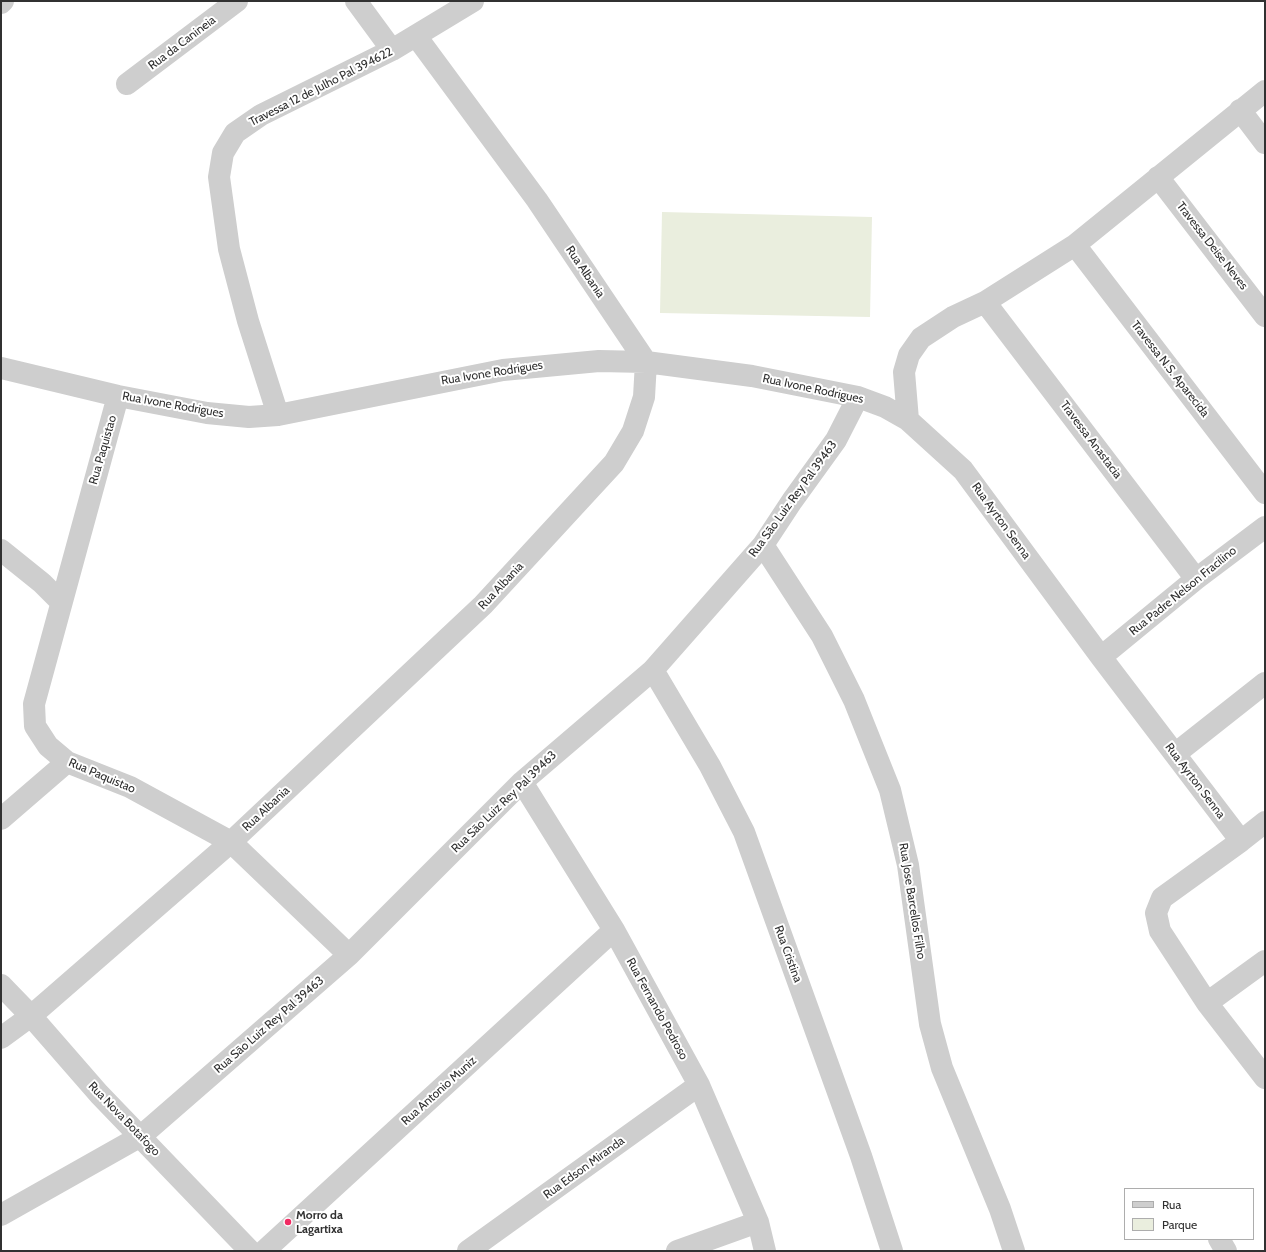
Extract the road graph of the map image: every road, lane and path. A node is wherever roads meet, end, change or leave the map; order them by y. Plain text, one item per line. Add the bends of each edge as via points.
1 (237, 1) edge
2 (356, 1) edge
3 (473, 1) edge
4 (416, 36) junction
5 (392, 50) junction
6 (127, 84) dead end
7 (1265, 91) edge
8 (1240, 110) junction
9 (1265, 143) edge
10 (1158, 177) junction
11 (1074, 245) junction
12 (985, 302) junction
13 (1265, 316) edge
14 (646, 362) junction
15 (1, 368) edge
16 (118, 396) junction
17 (858, 397) junction
18 (278, 415) junction
19 (908, 420) junction
20 (963, 470) joint
21 (1265, 493) edge
22 (1265, 527) edge
23 (763, 545) junction
24 (1, 550) edge
25 (1196, 579) junction
26 (61, 602) junction
27 (1101, 657) junction
28 (653, 670) junction
29 (1265, 683) edge
30 (1175, 754) junction
31 (67, 762) junction
32 (522, 782) junction
33 (1, 819) edge
34 (1265, 822) edge
35 (1240, 841) junction
36 (231, 842) junction
37 (614, 930) junction
38 (349, 955) junction
39 (1265, 962) edge
40 (1, 985) edge
41 (1207, 1003) junction
42 (31, 1016) junction
43 (1, 1038) edge
44 (1265, 1078) edge
45 (699, 1085) junction
46 (141, 1136) junction
47 (1, 1215) edge
48 (758, 1222) junction
49 (1220, 1240) edge
50 (250, 1251) edge
51 (264, 1251) edge
52 (468, 1251) edge
53 (678, 1251) edge
54 (765, 1251) edge
55 (892, 1251) edge
56 (1014, 1251) edge
57 (1226, 1251) edge

1 - 6 street, Rua da Canineia
2 - 5 street
3 - 4 street, Travessa 12 de Julho Pal 394622
4 - 5 street, Travessa 12 de Julho Pal 394622
4 - 14 street, Rua Albania via 537,200
5 - 18 street, Travessa 12 de Julho Pal 394622 via 261,115 235,133 223,153 219,177 229,249 248,321
7 - 8 street
8 - 9 street
8 - 10 street
10 - 11 street
10 - 13 street, Travessa Deise Neves
11 - 12 street
11 - 21 street, Travessa N.S. Aparecida
12 - 19 street via 953,317 921,338 909,354 904,372
12 - 25 street, Travessa Anastacia
14 - 17 street, Rua Ivone Rodrigues via 752,376
14 - 18 street, Rua Ivone Rodrigues via 599,361 503,370
14 - 36 street, Rua Albania via 644,397 633,431 614,463 484,605
15 - 16 street, Rua Ivone Rodrigues
16 - 18 street, Rua Ivone Rodrigues via 207,413 249,417
16 - 26 street, Rua Paquistao
17 - 19 street, Rua Ivone Rodrigues via 885,407
17 - 23 street, Rua Sāo Luiz Rey Pal 39463 via 836,440
19 - 20 street, Rua Ivone Rodrigues
20 - 27 street, Rua Ayrton Senna
22 - 25 street, Rua Padre Nelson Fracilino
23 - 28 street, Rua Sāo Luiz Rey Pal 39463
23 - 56 street, Rua Jose Barcellos Filho via 822,636 854,700 890,790 908,865 930,1024 942,1068 1000,1209
24 - 26 street
25 - 27 street, Rua Padre Nelson Fracilino
26 - 31 street, Rua Paquistao via 34,704 35,726 48,746
27 - 30 street, Rua Ayrton Senna
28 - 32 street, Rua Sāo Luiz Rey Pal 39463
28 - 55 street, Rua Cristina via 710,766 744,832 861,1156
29 - 30 street
30 - 35 street, Rua Ayrton Senna
31 - 33 street
31 - 36 street, Rua Paquistao via 130,787
32 - 37 street, Rua Fernando Pedroso
32 - 38 street, Rua Sāo Luiz Rey Pal 39463
34 - 35 street
35 - 41 street via 1162,898 1156,913 1160,931
36 - 38 street, Rua Paquistao
36 - 42 street, Rua Albania
37 - 45 street, Rua Fernando Pedroso
37 - 51 street, Rua Antonio Muniz
38 - 46 street, Rua Sāo Luiz Rey Pal 39463
39 - 41 street
40 - 42 street, Rua Nova Botafogo
41 - 44 street
42 - 43 street, Rua Albania
42 - 46 street, Rua Nova Botafogo via 99,1094
45 - 48 street, Rua Fernando Pedroso
45 - 52 street, Rua Edson Miranda
46 - 47 street, Rua Sāo Luiz Rey Pal 39463
46 - 50 street, Rua Nova Botafogo
48 - 53 street
48 - 54 street, Rua Fernando Pedroso
49 - 57 street

